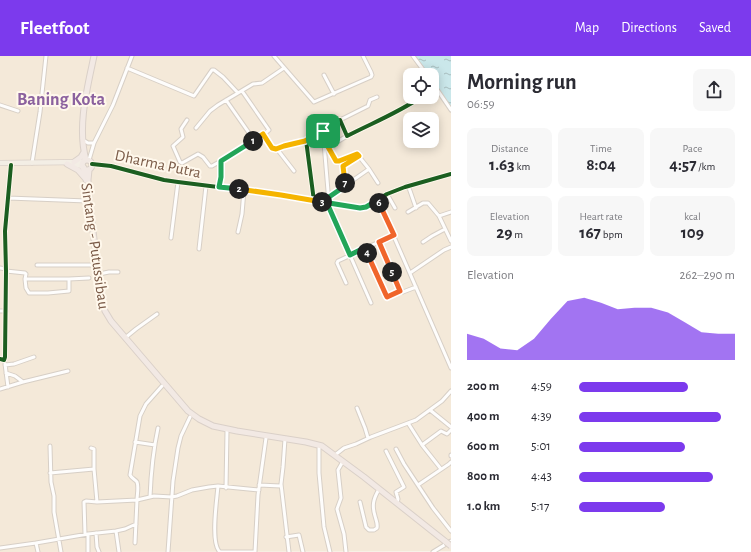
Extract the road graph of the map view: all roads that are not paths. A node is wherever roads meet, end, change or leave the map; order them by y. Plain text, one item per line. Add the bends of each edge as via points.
1 (46, 56) edge
2 (94, 56) edge
3 (132, 56) edge
4 (274, 56) edge
5 (363, 56) edge
6 (413, 56) edge
7 (127, 68) junction
8 (284, 68) junction
9 (422, 68) edge
10 (324, 75) dead end
11 (240, 92) junction
12 (439, 92) edge
13 (334, 94) junction
14 (377, 97) dead end
15 (226, 100) junction
16 (410, 104) edge
17 (0, 105) edge
18 (18, 110) dead end
19 (451, 110) edge
20 (187, 120) dead end
21 (340, 120) junction
22 (196, 128) dead end
23 (323, 131) junction
24 (263, 134) junction
25 (347, 136) junction
26 (323, 138) junction
27 (83, 140) junction
28 (254, 140) junction
29 (306, 140) junction
30 (337, 142) dead end
31 (94, 144) junction
32 (277, 148) junction
33 (84, 152) junction
34 (359, 156) junction
35 (221, 161) junction
36 (74, 162) junction
37 (32, 163) junction
38 (67, 164) junction
39 (86, 164) junction
40 (0, 165) edge
41 (11, 165) junction
42 (369, 169) junction
43 (294, 171) dead end
44 (451, 174) edge
45 (86, 178) junction
46 (178, 182) junction
47 (378, 183) dead end
48 (206, 186) junction
49 (345, 186) junction
50 (408, 186) junction
51 (219, 187) junction
52 (244, 190) junction
53 (387, 194) junction
54 (329, 197) junction
55 (8, 198) junction
56 (378, 200) junction
57 (87, 201) junction
58 (314, 201) junction
59 (328, 203) junction
60 (395, 208) dead end
61 (416, 208) junction
62 (408, 212) dead end
63 (451, 212) edge
64 (439, 216) junction
65 (446, 229) junction
66 (238, 232) dead end
67 (394, 235) junction
68 (171, 238) dead end
69 (451, 241) edge
70 (379, 242) junction
71 (423, 242) dead end
72 (451, 247) edge
73 (365, 248) junction
74 (199, 249) dead end
75 (350, 255) junction
76 (36, 265) dead end
77 (96, 265) junction
78 (0, 268) edge
79 (6, 270) junction
80 (118, 272) dead end
81 (410, 273) junction
82 (99, 274) junction
83 (89, 278) dead end
84 (25, 279) junction
85 (69, 279) junction
86 (346, 283) dead end
87 (416, 287) junction
88 (400, 291) junction
89 (371, 303) dead end
90 (0, 311) edge
91 (6, 311) junction
92 (157, 314) dead end
93 (125, 338) junction
94 (34, 357) dead end
95 (0, 359) edge
96 (4, 360) junction
97 (449, 361) edge
98 (5, 365) junction
99 (451, 368) edge
100 (68, 371) dead end
101 (151, 372) junction
102 (6, 373) junction
103 (23, 382) junction
104 (8, 386) junction
105 (162, 386) junction
106 (0, 389) edge
107 (451, 391) edge
108 (357, 408) dead end
109 (430, 410) junction
110 (190, 416) junction
111 (408, 423) junction
112 (158, 428) dead end
113 (451, 428) edge
114 (227, 431) junction
115 (447, 434) junction
116 (451, 437) edge
117 (266, 438) junction
118 (368, 438) junction
119 (285, 440) junction
120 (135, 442) junction
121 (155, 445) junction
122 (422, 445) junction
123 (50, 446) dead end
124 (92, 448) dead end
125 (319, 448) junction
126 (396, 449) dead end
127 (386, 451) dead end
128 (335, 455) junction
129 (342, 463) junction
130 (450, 464) edge
131 (94, 469) junction
132 (441, 469) junction
133 (50, 473) junction
134 (260, 485) junction
135 (418, 485) junction
136 (218, 486) junction
137 (281, 486) junction
138 (226, 488) junction
139 (259, 490) junction
140 (378, 491) junction
141 (150, 497) junction
142 (172, 497) junction
143 (137, 500) junction
144 (97, 502) junction
145 (360, 502) dead end
146 (397, 502) junction
147 (420, 522) junction
148 (136, 524) junction
149 (116, 531) junction
150 (451, 531) edge
151 (96, 533) junction
152 (86, 534) junction
153 (286, 537) junction
154 (59, 538) junction
155 (448, 541) edge
156 (0, 543) edge
157 (36, 543) junction
158 (135, 543) dead end
159 (451, 546) edge
160 (1, 548) edge
161 (2, 552) edge
162 (38, 552) edge
163 (61, 552) edge
164 (88, 552) edge
165 (99, 552) edge
166 (119, 552) edge
167 (168, 552) edge
168 (255, 552) edge
169 (289, 552) edge
170 (303, 552) edge
171 (330, 552) edge
172 (346, 552) edge
173 (433, 552) edge

1 - 37 street
2 - 27 highway, Sintang - Putussibau via 83,118
3 - 7 street
4 - 8 street
5 - 13 street via 371,76
6 - 9 street
7 - 11 street via 194,96 214,70
7 - 31 street
8 - 11 street via 262,84 254,84
8 - 13 street via 313,101
10 - 13 street
11 - 15 street
11 - 24 street via 269,129
12 - 19 street
14 - 21 street via 370,100 368,106
15 - 22 street via 210,111
15 - 28 street
16 - 25 street
17 - 18 street
20 - 35 street via 181,129 183,137 172,146 180,162 198,154 210,166
21 - 23 street
21 - 25 street
23 - 26 street
23 - 29 street
24 - 28 street
24 - 32 street via 274,150
25 - 30 street
26 - 34 street via 336,161 357,154
26 - 54 street
27 - 31 street
27 - 33 highway, Sintang - Putussibau
28 - 35 street
29 - 32 street
29 - 58 street
31 - 39 street
32 - 43 street
33 - 36 highway
33 - 39 highway, Sintang - Putussibau
34 - 42 street
34 - 49 street via 343,166
35 - 51 street
36 - 37 main road
36 - 39 main road
37 - 40 main road
38 - 39 main road
38 - 41 main road
38 - 45 highway
39 - 45 highway, Sintang - Putussibau
39 - 46 street, Dharma Putra via 111,166
39 - 82 highway, Sintang - Putussibau
40 - 41 main road
41 - 55 street
42 - 47 street
42 - 49 street
44 - 50 street, Dharma Putra
45 - 57 highway, Sintang - Putussibau
46 - 48 street, Dharma Putra
46 - 68 street
48 - 51 street, Dharma Putra
48 - 74 street
49 - 54 street
50 - 53 street, Dharma Putra
50 - 61 street
51 - 52 street, Dharma Putra
52 - 58 street, Dharma Putra
52 - 66 street
53 - 56 street, Dharma Putra
53 - 60 street
54 - 59 street
55 - 57 street
55 - 79 street via 4,237
56 - 59 street, Dharma Putra via 360,208
56 - 67 street
57 - 77 highway, Sintang - Putussibau
58 - 59 street, Dharma Putra
59 - 75 street
61 - 62 street
61 - 64 street via 427,203
63 - 64 street
64 - 65 street
65 - 69 street
65 - 71 street
67 - 70 street
67 - 81 street
70 - 73 street
70 - 88 street
72 - 81 street
73 - 75 street
73 - 88 street via 386,295
75 - 86 street via 337,263
75 - 89 street
76 - 77 street
77 - 101 highway, Sintang - Putussibau via 99,297 104,315
78 - 79 street
79 - 84 street via 25,273
79 - 91 street
80 - 82 street
81 - 87 street
82 - 93 highway, Sintang - Putussibau via 105,311
83 - 85 street
84 - 85 street
84 - 85 street via 27,292 31,294 67,292
87 - 88 street
87 - 97 street
90 - 91 street
91 - 96 street
92 - 93 street
93 - 101 highway, Sintang - Putussibau
94 - 98 street
95 - 96 street
96 - 98 street
97 - 99 street
98 - 102 street
100 - 103 street
101 - 105 highway, Sintang - Putussibau
101 - 119 highway, Sintang - Putussibau via 188,412 204,422 221,428
102 - 103 street
102 - 104 street
103 - 104 street
104 - 106 street
105 - 110 highway, Sintang - Putussibau
105 - 120 street via 142,410
107 - 109 street
108 - 118 street
109 - 111 street
109 - 113 street
110 - 114 highway, Sintang - Putussibau via 201,424
110 - 142 street via 179,442
111 - 118 street
111 - 122 street
112 - 121 street
113 - 115 street
114 - 117 highway, Sintang - Putussibau
114 - 138 street
115 - 116 street
115 - 122 street via 441,431
117 - 119 highway, Sintang - Putussibau
117 - 134 street
118 - 128 street via 344,448
119 - 125 highway, Sintang - Putussibau
119 - 128 highway, Sintang - Putussibau via 319,445
119 - 137 street
120 - 121 street
120 - 143 street via 130,477 137,482
121 - 141 street
122 - 132 street
123 - 133 street
124 - 131 street
125 - 129 highway, Sintang - Putussibau
125 - 171 street via 324,527
126 - 135 street
127 - 146 street via 404,487 396,492
128 - 146 highway, Sintang - Putussibau
129 - 140 highway, Sintang - Putussibau
129 - 172 street via 338,470 341,498 337,509
130 - 132 street
131 - 133 street
131 - 144 street
132 - 135 street
133 - 154 street
134 - 137 street
134 - 139 street
135 - 150 street
136 - 138 street
136 - 142 street via 192,490
136 - 168 street via 215,513 217,549 220,552
137 - 153 street
138 - 139 street
139 - 168 street
140 - 145 street via 373,501 377,525 374,530 366,527
140 - 147 highway, Sintang - Putussibau
141 - 142 street
141 - 143 street
142 - 167 street
143 - 144 street
143 - 148 street
144 - 152 street via 85,502
146 - 147 highway, Sintang - Putussibau
147 - 155 highway, Sintang - Putussibau
148 - 149 street via 125,530
148 - 158 street
149 - 151 street
149 - 166 street
151 - 152 street
151 - 165 street
152 - 154 street
152 - 164 street
153 - 169 street
153 - 170 street via 298,534
154 - 157 street
154 - 163 street
155 - 159 highway, Sintang - Putussibau, bridge
155 - 173 street
156 - 160 street
157 - 160 street
157 - 162 street
160 - 161 street

